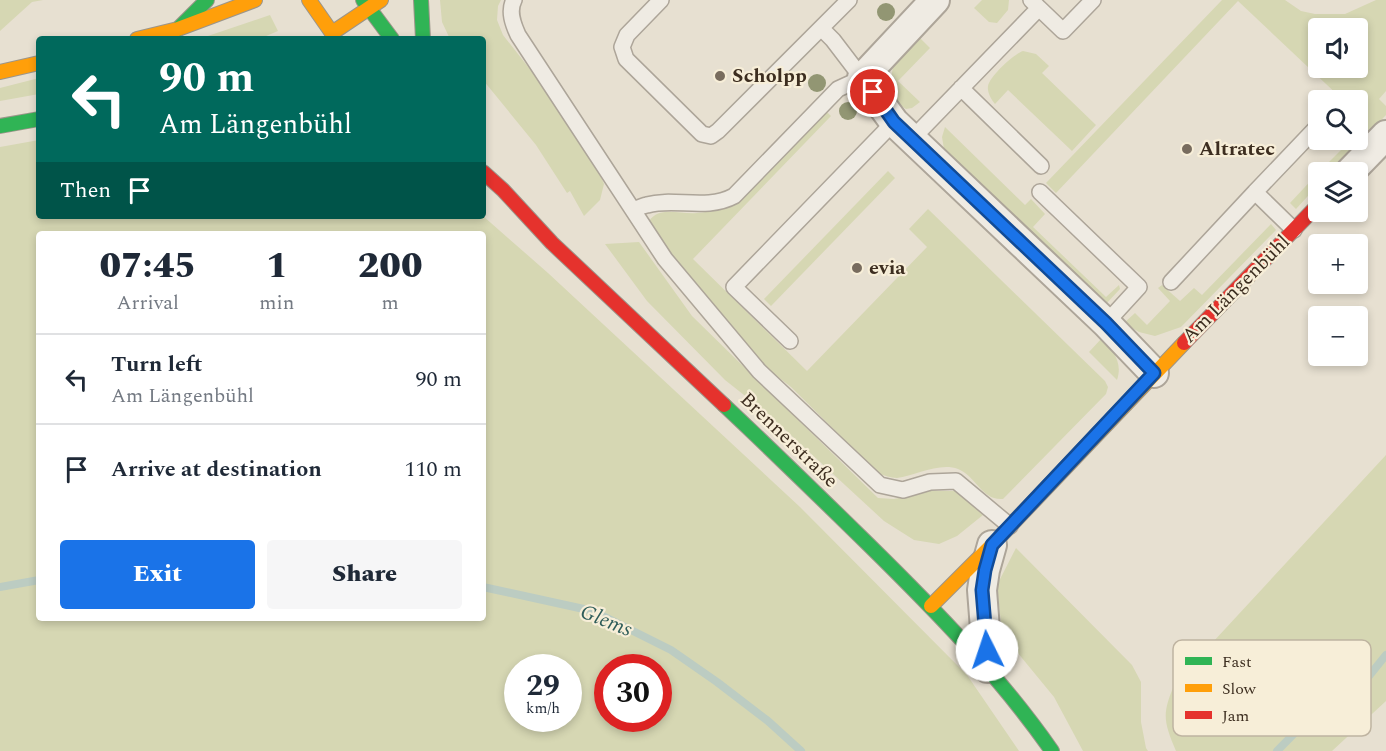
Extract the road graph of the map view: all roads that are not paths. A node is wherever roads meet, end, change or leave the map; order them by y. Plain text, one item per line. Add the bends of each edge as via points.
1 (207, 0) edge
2 (255, 0) edge
3 (309, 0) edge
4 (381, 0) edge
5 (421, 0) edge
6 (514, 0) edge
7 (661, 0) edge
8 (849, 0) edge
9 (935, 0) edge
10 (1093, 0) edge
11 (366, 4) edge
12 (1035, 4) edge
13 (821, 28) junction
14 (178, 29) junction
15 (149, 36) edge
16 (328, 36) edge
17 (330, 36) edge
18 (390, 36) edge
19 (423, 36) edge
20 (36, 64) edge
21 (0, 72) edge
22 (862, 78) junction
23 (961, 88) junction
24 (36, 120) edge
25 (0, 126) edge
26 (903, 131) junction
27 (1386, 135) edge
28 (1308, 136) edge
29 (1360, 162) edge
30 (1041, 166) dead end
31 (486, 175) edge
32 (1040, 192) dead end
33 (1255, 192) junction
34 (633, 210) junction
35 (1308, 215) edge
36 (1294, 230) junction
37 (1171, 282) dead end
38 (1106, 323) junction
39 (790, 341) dead end
40 (1154, 373) junction
41 (1001, 535) junction
42 (931, 606) junction
43 (988, 668) junction
44 (1052, 751) edge

1 - 14 main road
2 - 14 main road
3 - 16 main road
4 - 11 main road
5 - 19 main road
6 - 34 lane via 512,20 518,35
7 - 13 lane via 627,35 621,47 626,59 702,134 711,136
8 - 13 lane
9 - 22 street
10 - 12 lane via 1063,31
11 - 17 main road
11 - 18 main road
12 - 23 lane
13 - 22 lane
14 - 15 main road
20 - 21 main road
22 - 26 street
22 - 34 lane via 838,89 734,196 713,203 648,204
23 - 26 lane
23 - 30 lane
24 - 25 main road
26 - 38 street
26 - 39 lane via 734,287
27 - 29 street
28 - 33 lane
31 - 42 main road, Brennerstraße via 552,243
32 - 38 lane via 1139,287
33 - 36 lane
33 - 37 lane
34 - 41 lane via 665,259 759,371 880,485 903,490 930,482 956,482
35 - 36 main road, Am Längenbühl
36 - 40 main road, Am Längenbühl
38 - 40 street
40 - 41 main road, Am Längenbühl
41 - 42 main road, Am Längenbühl
41 - 43 street, Am Längenbühl via 985,570 982,590
42 - 43 main road, Brennerstraße
43 - 44 main road, Brennerstraße

